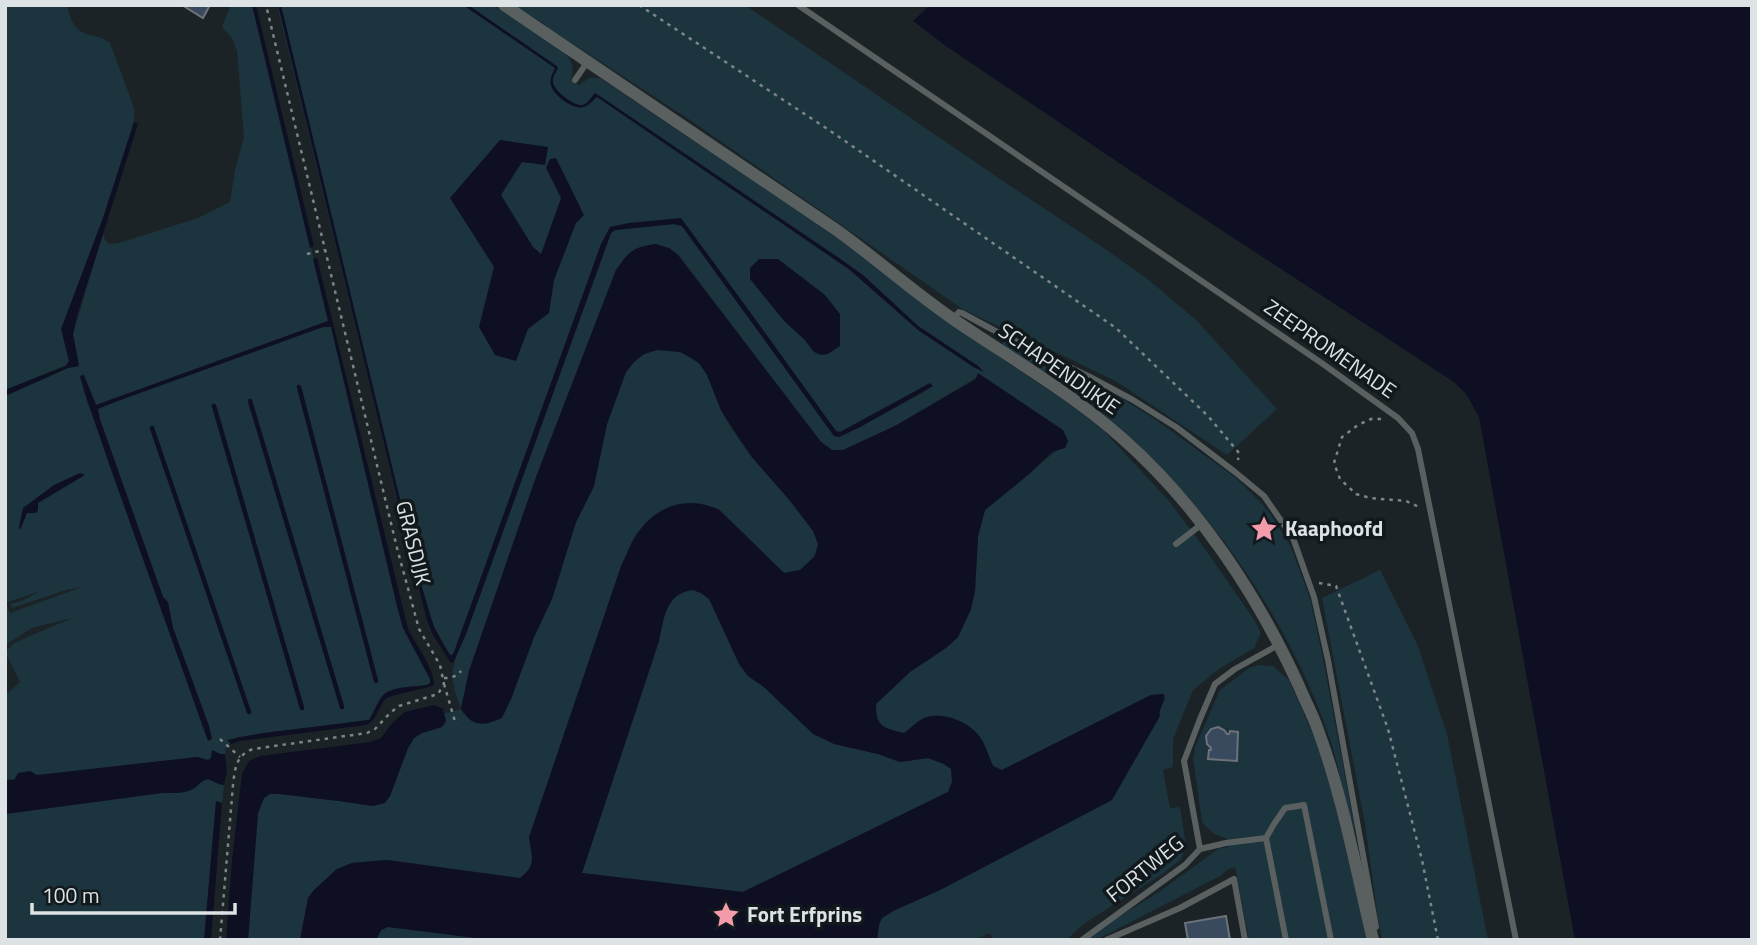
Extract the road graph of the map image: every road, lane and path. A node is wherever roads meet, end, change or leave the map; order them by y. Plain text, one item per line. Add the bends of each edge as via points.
1 (266, 5) edge
2 (504, 5) edge
3 (639, 5) edge
4 (798, 5) edge
5 (588, 61) junction
6 (575, 80) dead end
7 (325, 249) junction
8 (307, 254) dead end
9 (953, 319) junction
10 (1398, 418) junction
11 (1236, 472) junction
12 (1433, 519) junction
13 (1202, 524) junction
14 (1176, 544) dead end
15 (1309, 582) junction
16 (1280, 644) junction
17 (461, 671) dead end
18 (444, 678) junction
19 (444, 684) junction
20 (456, 725) dead end
21 (220, 739) dead end
22 (240, 757) junction
23 (1266, 838) junction
24 (1200, 849) junction
25 (220, 940) edge
26 (1082, 940) edge
27 (1106, 940) edge
28 (1245, 940) edge
29 (1286, 940) edge
30 (1331, 940) edge
31 (1376, 940) edge
32 (1438, 940) edge
33 (1517, 940) edge

1 - 7 path, GRASDIJK
2 - 5 street, SCHAPENDIJKJE
3 - 11 path via 1116,328 1208,416 1239,453
4 - 10 lane, ZEEPROMENADE
5 - 6 lane
5 - 9 street, SCHAPENDIJKJE via 843,235
7 - 8 path
7 - 18 path, GRASDIJK via 419,629
9 - 11 lane via 962,313 1133,400
9 - 13 street, SCHAPENDIJKJE via 1068,395 1120,436
10 - 12 lane, ZEEPROMENADE via 1415,441
10 - 12 path via 1371,419 1357,425 1342,437 1334,463 1340,479 1356,494 1406,501
11 - 15 lane via 1264,496 1293,538
12 - 33 lane, ZEEPROMENADE
13 - 14 lane
13 - 16 street, SCHAPENDIJKJE
15 - 31 lane via 1328,660
15 - 32 path via 1336,586 1383,716 1422,860
16 - 24 lane, FORTWEG via 1215,684 1200,719 1184,761
16 - 31 street, SCHAPENDIJKJE via 1318,729
17 - 18 path
18 - 19 path, GRASDIJK
19 - 20 path, GRASDIJK
19 - 22 path via 438,694 400,706 367,733 253,749
21 - 22 path
22 - 25 path via 233,785
23 - 24 lane
23 - 29 lane
23 - 30 lane via 1285,808 1304,805
24 - 26 lane, FORTWEG via 1185,865
27 - 28 lane via 1234,879

